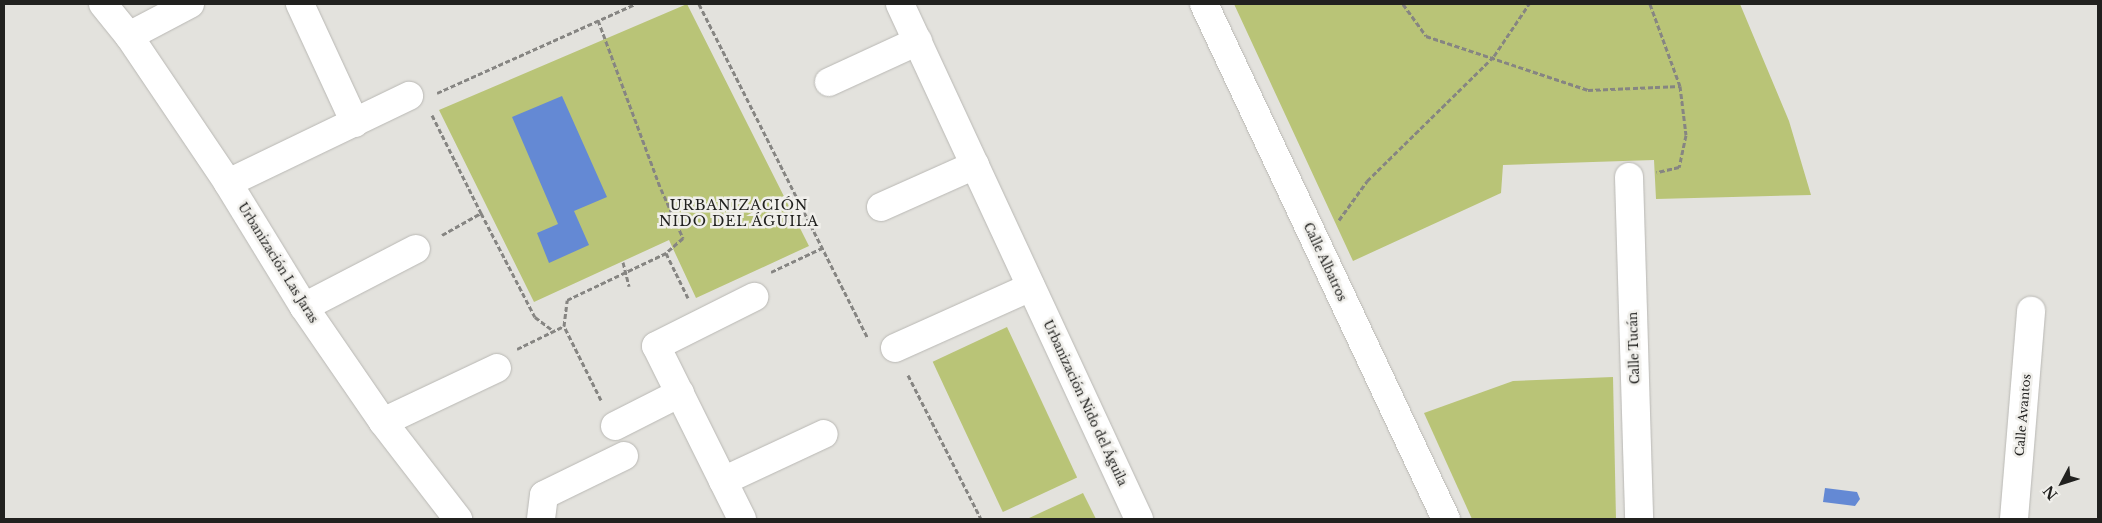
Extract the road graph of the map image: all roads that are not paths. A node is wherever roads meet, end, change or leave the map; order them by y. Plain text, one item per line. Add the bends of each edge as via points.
1 (103, 4) edge
2 (190, 4) edge
3 (300, 4) edge
4 (900, 4) edge
5 (1204, 4) edge
6 (129, 36) junction
7 (918, 41) junction
8 (829, 82) dead end
9 (416, 97) road end
10 (355, 123) junction
11 (975, 165) junction
12 (1629, 177) road end
13 (228, 183) junction
14 (881, 207) dead end
15 (416, 249) road end
16 (1032, 287) junction
17 (754, 297) road end
18 (304, 307) junction
19 (2031, 311) dead end
20 (895, 348) road end
21 (497, 368) road end
22 (680, 394) junction
23 (383, 422) junction
24 (614, 426) road end
25 (824, 434) dead end
26 (624, 456) dead end
27 (723, 481) junction
28 (458, 519) edge
29 (540, 519) edge
30 (742, 519) edge
31 (1139, 519) edge
32 (1446, 519) edge
33 (1639, 519) edge
34 (2014, 519) edge

1 - 6 street, Urbanización Las Jaras
2 - 6 street
3 - 10 street
4 - 7 street, Urbanización Nido del Águila
5 - 32 street, Calle Albatros
6 - 13 street, Urbanización Las Jaras
7 - 8 street
7 - 11 street, Urbanización Nido del Águila
9 - 10 street
10 - 13 street
11 - 14 street
11 - 16 street, Urbanización Nido del Águila
12 - 33 street, Calle Tucán
13 - 18 street, Urbanización Las Jaras
15 - 18 street
16 - 20 street
16 - 31 street, Urbanización Nido del Águila
17 - 22 street via 656,346
18 - 23 street, Urbanización Las Jaras
19 - 34 street, Calle Avantos
21 - 23 street
22 - 24 street
22 - 27 street
23 - 28 street, Urbanización Las Jaras
25 - 27 street
26 - 29 street via 544,495
27 - 30 street

